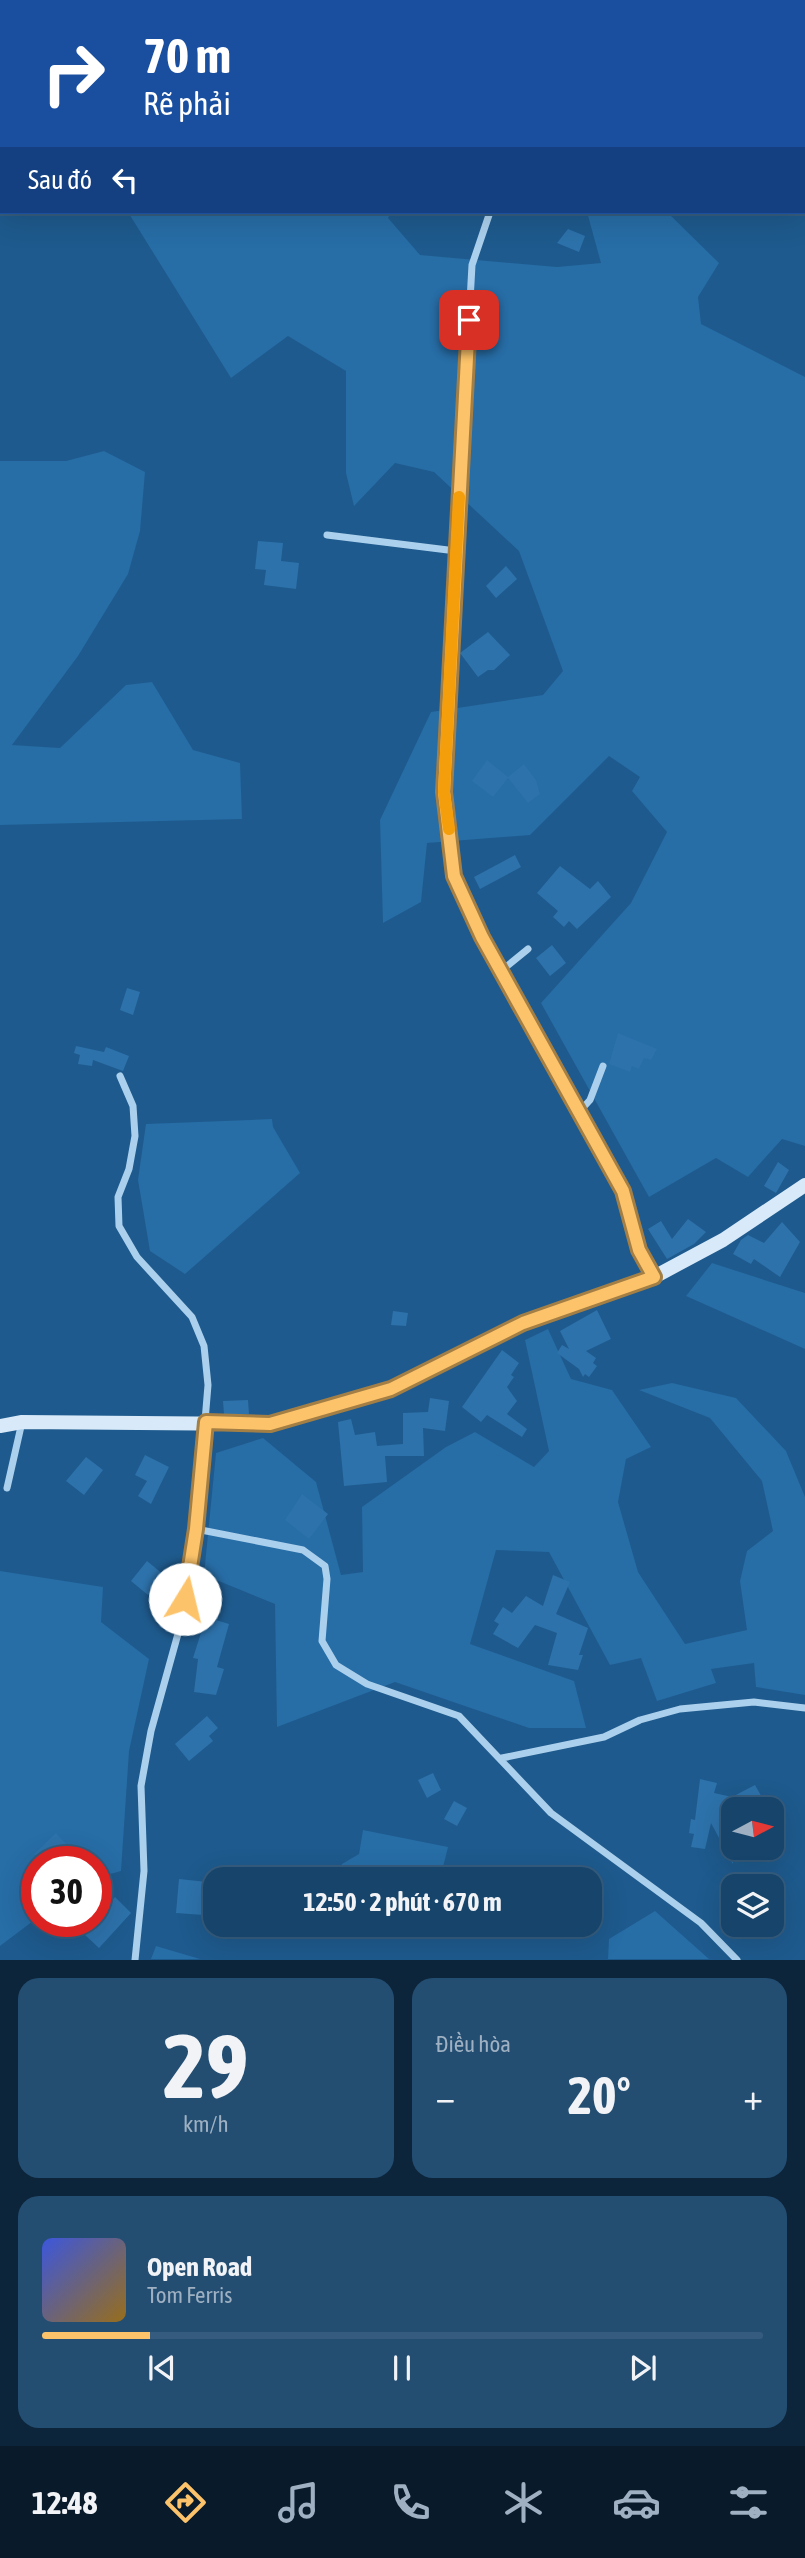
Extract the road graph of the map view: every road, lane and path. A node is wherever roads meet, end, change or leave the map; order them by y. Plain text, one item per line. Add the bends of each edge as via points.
1 (489, 214) edge
2 (327, 536) dead end
3 (456, 551) junction
4 (528, 949) dead end
5 (501, 971) junction
6 (603, 1066) dead end
7 (120, 1076) dead end
8 (579, 1112) junction
9 (803, 1190) edge
10 (654, 1277) junction
11 (22, 1422) junction
12 (206, 1422) junction
13 (0, 1426) edge
14 (7, 1488) dead end
15 (196, 1529) junction
16 (805, 1708) edge
17 (502, 1758) junction
18 (135, 1959) edge
19 (737, 1959) edge

1 - 3 street via 472,265
2 - 3 street
3 - 5 street via 444,792 454,876
4 - 5 street
5 - 8 street
6 - 8 street via 590,1100
7 - 12 street via 133,1106 135,1136 118,1197 119,1226 137,1257 192,1317 204,1346
8 - 10 street via 623,1191 639,1250
9 - 10 street via 723,1241
10 - 12 street via 523,1323 391,1389 270,1424
11 - 12 street
11 - 13 street
11 - 14 street
12 - 15 street
15 - 17 street via 315,1556 325,1566 327,1579 322,1641 336,1665 367,1684 460,1716
15 - 18 street via 181,1623 141,1786 144,1871
16 - 17 street via 754,1702 680,1709 592,1740
17 - 19 street via 551,1813 701,1923

